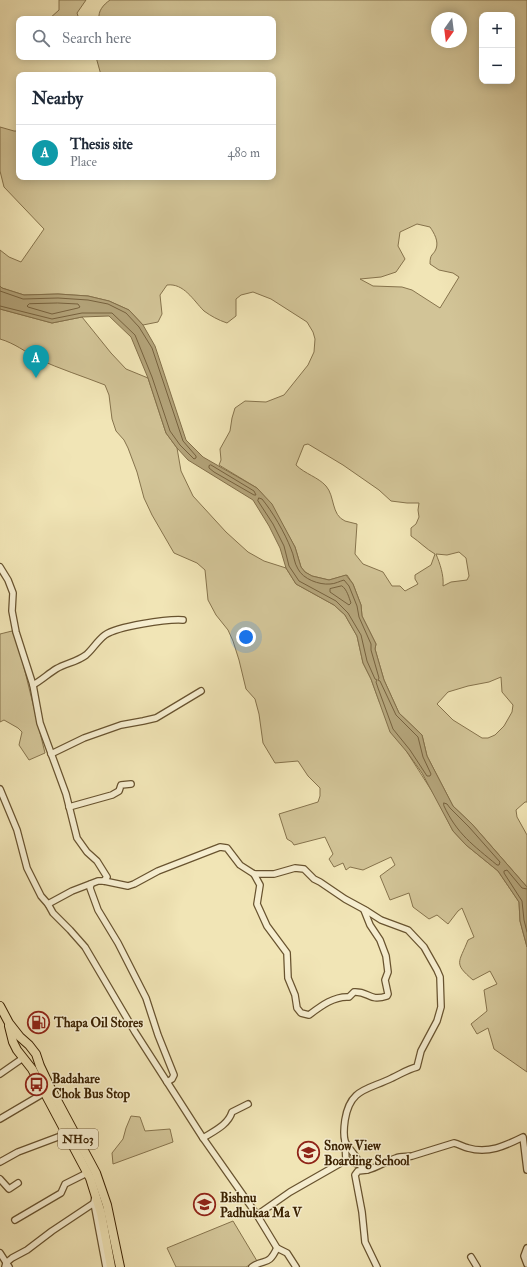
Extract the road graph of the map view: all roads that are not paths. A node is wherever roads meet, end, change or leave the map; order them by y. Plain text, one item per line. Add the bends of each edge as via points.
1 (0, 567) edge
2 (183, 620) dead end
3 (34, 685) junction
4 (201, 692) dead end
5 (51, 754) junction
6 (131, 784) dead end
7 (0, 789) edge
8 (69, 807) junction
9 (254, 874) junction
10 (104, 881) junction
11 (91, 884) junction
12 (48, 904) junction
13 (364, 910) junction
14 (0, 1006) edge
15 (9, 1023) junction
16 (23, 1058) junction
17 (0, 1074) edge
18 (167, 1082) junction
19 (44, 1092) junction
20 (248, 1104) dead end
21 (0, 1119) edge
22 (66, 1134) junction
23 (203, 1138) junction
24 (346, 1142) junction
25 (346, 1160) junction
26 (0, 1162) edge
27 (360, 1164) junction
28 (367, 1170) junction
29 (527, 1170) edge
30 (87, 1173) junction
31 (0, 1179) edge
32 (18, 1183) dead end
33 (96, 1193) junction
34 (94, 1203) junction
35 (257, 1215) junction
36 (15, 1220) dead end
37 (277, 1248) junction
38 (527, 1248) edge
39 (0, 1253) edge
40 (471, 1258) dead end
41 (527, 1264) edge
42 (7, 1266) edge
43 (106, 1267) edge
44 (111, 1267) edge
45 (120, 1267) edge
46 (252, 1267) edge
47 (296, 1267) edge
48 (377, 1267) edge
49 (477, 1267) edge

1 - 3 street via 13,593 12,611 16,632
2 - 3 street via 134,625 108,634 98,640 87,654 57,668
3 - 5 street via 40,723
4 - 5 street via 156,718 121,725 84,738
5 - 8 street
6 - 8 street via 121,785 119,791 112,795
7 - 12 street via 17,830 27,868 41,896
8 - 10 street via 77,838 97,861 107,877
9 - 10 street via 240,865 227,848 220,847 158,871 128,886
9 - 13 street via 304,869 314,879
9 - 13 street via 260,885 257,904 267,926 287,953 288,978 297,1008 301,1013 309,1015 335,998 349,997 354,992 361,992 374,999 387,996 386,956
10 - 11 street
11 - 12 street
11 - 18 street via 90,888 98,910 146,998 174,1075
12 - 18 street via 85,947
13 - 24 street via 381,920 408,930 424,948 440,977 441,1007 437,1021 421,1050 417,1067 361,1091 354,1098 348,1107 343,1132
14 - 15 highway, NH03
15 - 16 highway via 13,1042
15 - 45 highway, NH03 via 36,1054 48,1084 96,1173 107,1205
16 - 17 street
16 - 19 highway
18 - 23 street
19 - 21 street
19 - 22 highway
20 - 23 street via 232,1112 226,1123
22 - 26 street via 18,1152
22 - 30 highway
23 - 35 street
24 - 25 street
24 - 27 street
25 - 27 street
25 - 35 street via 290,1192
27 - 28 street
28 - 29 street via 398,1157 405,1158 454,1143 484,1151 502,1147 523,1137
28 - 48 street via 358,1171 355,1175 365,1242
30 - 33 highway
30 - 36 street via 65,1184 61,1193
31 - 32 street via 9,1189
33 - 34 street
33 - 44 highway
34 - 42 street via 12,1258
34 - 43 street
35 - 37 street
37 - 46 street via 272,1259
37 - 47 street via 287,1253
38 - 41 street via 524,1256
39 - 42 street
40 - 49 street

